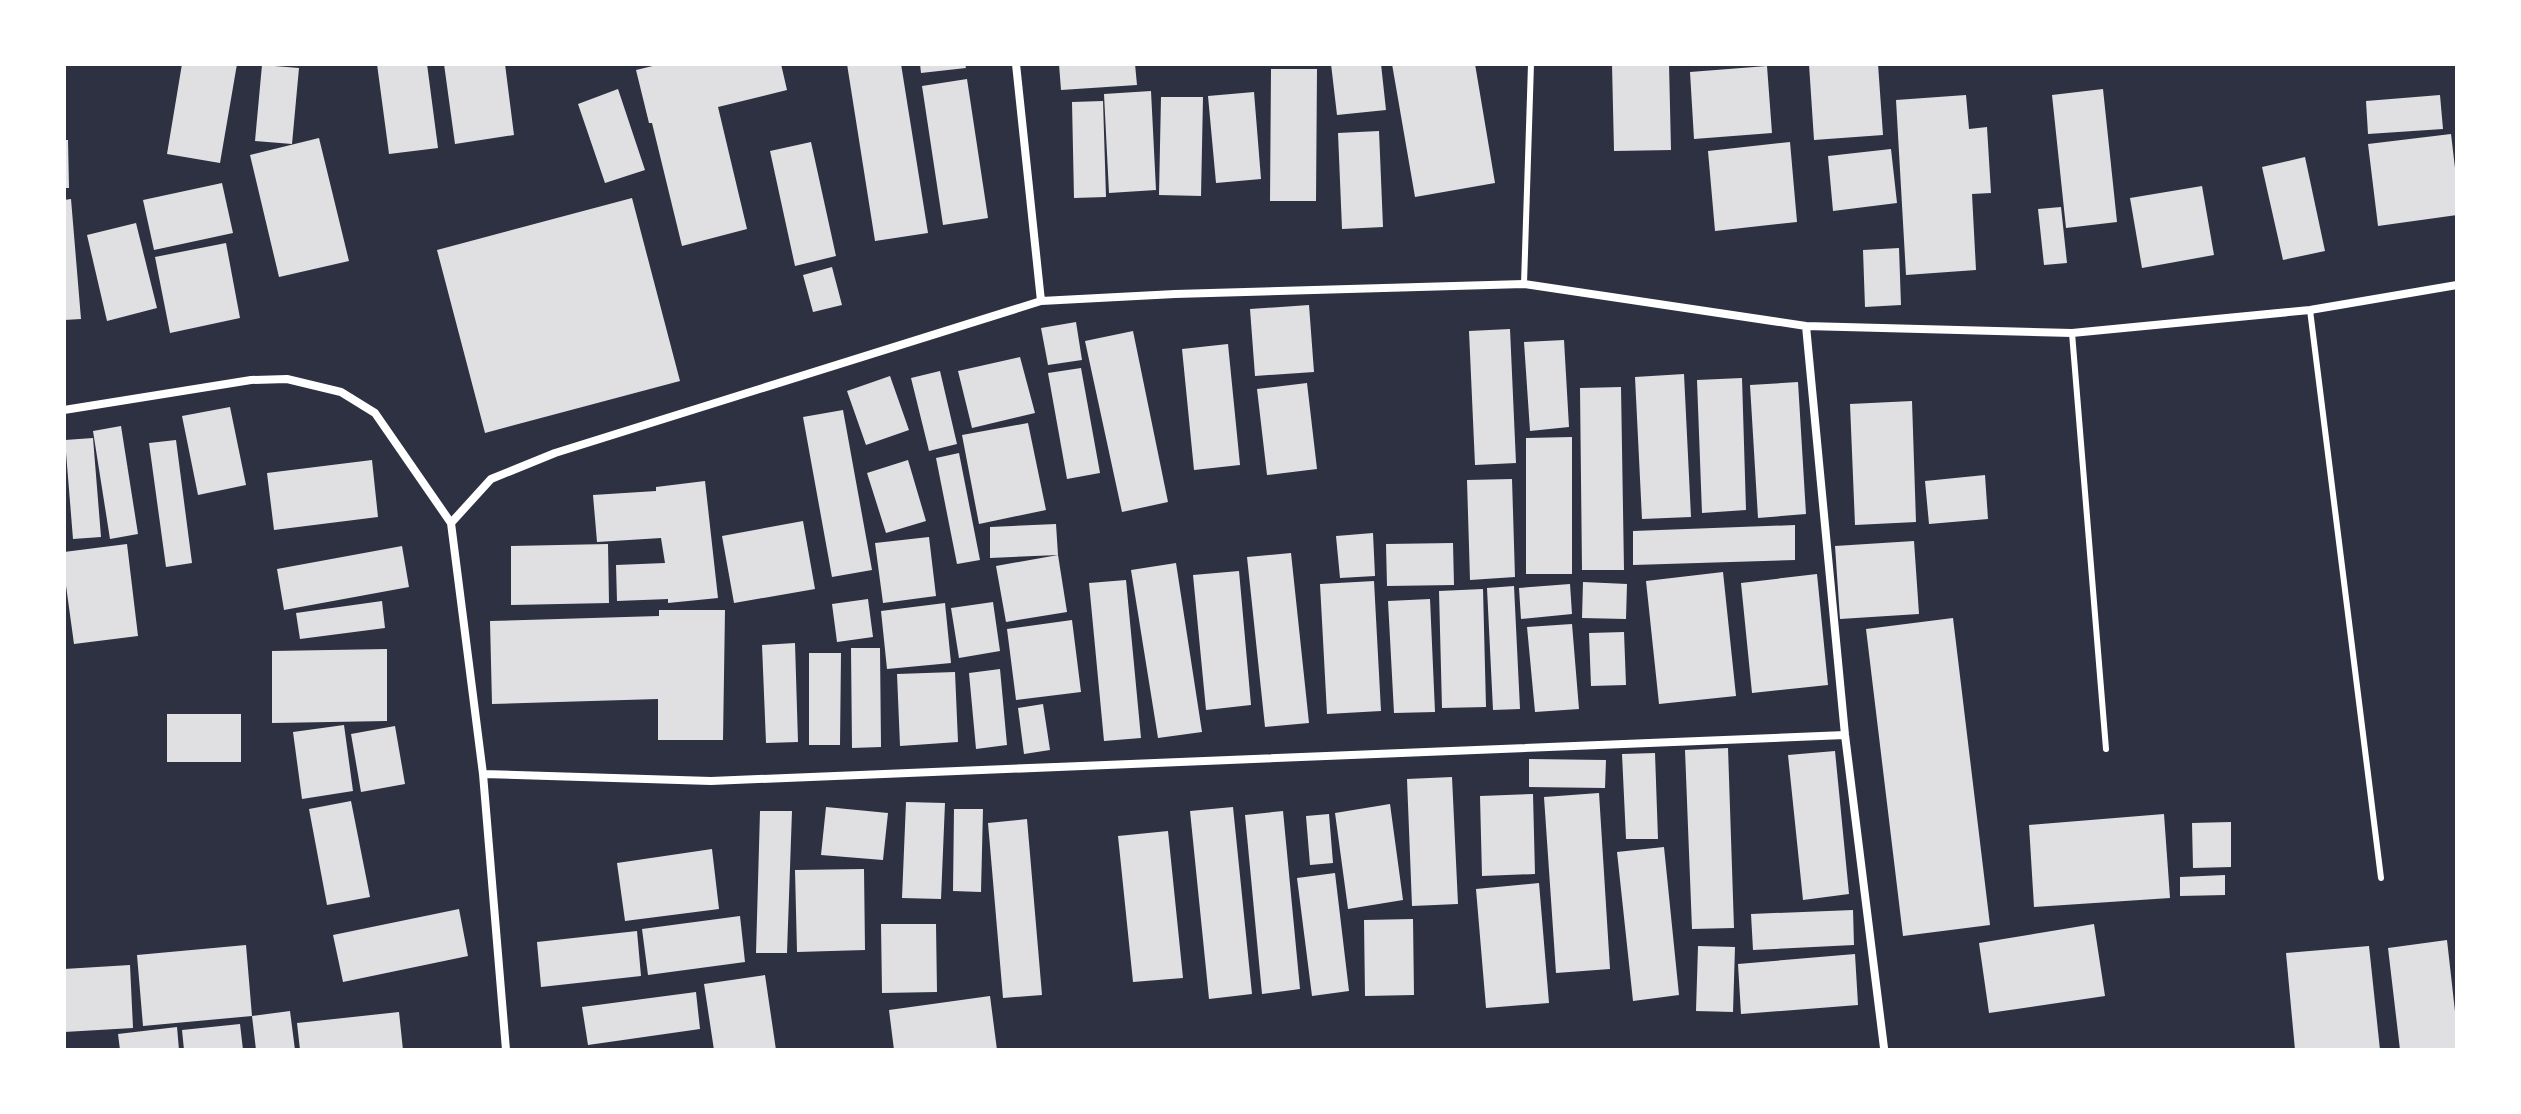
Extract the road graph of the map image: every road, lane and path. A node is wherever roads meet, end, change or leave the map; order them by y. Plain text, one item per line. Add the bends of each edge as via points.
1 (1016, 64) edge
2 (1531, 64) edge
3 (1524, 284) junction
4 (2457, 285) edge
5 (1041, 301) junction
6 (2310, 310) junction
7 (1806, 326) junction
8 (2072, 333) junction
9 (64, 410) edge
10 (451, 523) junction
11 (1845, 735) junction
12 (2106, 749) dead end
13 (483, 774) junction
14 (2381, 878) dead end
15 (1884, 1048) dead end
16 (506, 1050) edge

1 - 5 street
2 - 3 lane
3 - 5 street
3 - 7 street
4 - 6 street
5 - 10 street via 555,453 491,479
6 - 8 street
6 - 14 lane
7 - 8 street
7 - 11 street
8 - 12 lane
9 - 10 street via 251,380 287,379 341,392 375,413
10 - 13 street
11 - 13 street via 711,781
11 - 15 street
13 - 16 street

